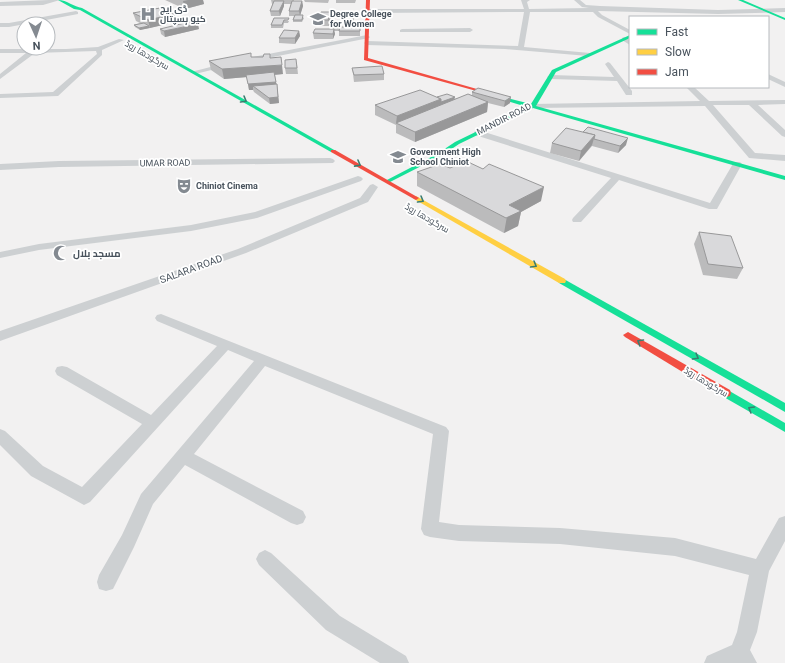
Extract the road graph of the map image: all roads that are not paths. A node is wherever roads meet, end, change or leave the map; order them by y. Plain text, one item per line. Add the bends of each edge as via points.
1 (58, 0) edge
2 (368, 0) edge
3 (527, 0) edge
4 (577, 0) edge
5 (740, 0) edge
6 (0, 4) edge
7 (597, 9) junction
8 (368, 10) junction
9 (785, 10) edge
10 (76, 11) junction
11 (481, 11) junction
12 (527, 11) junction
13 (762, 11) junction
14 (477, 18) dead end
15 (785, 19) edge
16 (474, 24) dead end
17 (785, 24) edge
18 (0, 25) edge
19 (774, 25) dead end
20 (470, 30) junction
21 (402, 31) dead end
22 (628, 38) edge
23 (138, 40) junction
24 (367, 40) junction
25 (123, 41) junction
26 (469, 44) junction
27 (521, 47) junction
28 (99, 49) junction
29 (56, 50) edge
30 (0, 51) edge
31 (16, 51) edge
32 (588, 54) junction
33 (27, 56) edge
34 (242, 62) edge
35 (234, 63) edge
36 (608, 64) dead end
37 (195, 72) junction
38 (551, 77) junction
39 (769, 77) edge
40 (0, 78) edge
41 (619, 79) junction
42 (785, 85) edge
43 (691, 88) edge
44 (225, 89) junction
45 (212, 92) junction
46 (629, 93) dead end
47 (0, 96) edge
48 (785, 102) edge
49 (751, 103) junction
50 (708, 104) junction
51 (533, 106) junction
52 (279, 120) junction
53 (267, 124) junction
54 (478, 133) junction
55 (785, 134) edge
56 (292, 139) dead end
57 (317, 154) dead end
58 (785, 158) edge
59 (333, 163) joint
60 (737, 164) junction
61 (0, 167) edge
62 (347, 172) dead end
63 (617, 177) junction
64 (785, 178) edge
65 (358, 180) junction
66 (388, 180) junction
67 (377, 189) joint
68 (577, 220) dead end
69 (0, 255) edge
70 (161, 318) dead end
71 (621, 332) dead end
72 (0, 336) edge
73 (226, 344) junction
74 (263, 360) junction
75 (62, 371) dead end
76 (785, 408) edge
77 (153, 422) junction
78 (785, 428) edge
79 (0, 435) edge
80 (184, 456) junction
81 (297, 517) dead end
82 (785, 524) edge
83 (265, 559) dead end
84 (760, 569) junction
85 (106, 582) dead end
86 (743, 657) edge
87 (398, 663) edge
88 (714, 663) edge

1 - 6 street
1 - 10 main road, سرگودھا روڈ
2 - 8 main road
3 - 12 street via 524,0
4 - 7 street via 584,6
5 - 13 main road
7 - 12 street
7 - 13 street
7 - 22 street via 600,16
8 - 11 street
8 - 24 main road
9 - 13 street
10 - 18 street
10 - 23 main road, سرگودھا روڈ via 81,9
10 - 25 main road, سرگودھا روڈ
11 - 12 street
11 - 14 street
12 - 27 street
13 - 15 main road
16 - 20 street
17 - 19 main road
20 - 21 street
20 - 26 street
22 - 32 main road, MANDIR ROAD
23 - 25 main road
23 - 37 main road, سرگودھا روڈ
24 - 26 street
24 - 34 street
24 - 51 main road via 366,59
25 - 28 street
25 - 45 main road, سرگودھا روڈ
26 - 27 street
27 - 32 street
28 - 29 street
28 - 47 street via 100,54 55,94
30 - 31 street
32 - 38 main road, MANDIR ROAD via 554,71
33 - 40 street
35 - 37 street
36 - 41 street
37 - 44 main road, سرگودھا روڈ
38 - 41 street
38 - 51 main road, MANDIR ROAD
39 - 42 street
41 - 46 street
43 - 50 street
44 - 45 main road
44 -> 52 main road, سرگودھا روڈ
45 - 53 main road, سرگودھا روڈ
48 - 49 street
49 - 50 street
49 - 55 street
50 - 51 street
50 - 58 street via 752,156
51 - 54 main road, MANDIR ROAD
51 - 60 main road
52 - 53 main road
52 -> 66 main road, سرگودھا روڈ
53 - 56 main road, سرگودھا روڈ
54 - 63 street
54 - 66 main road, MANDIR ROAD
57 - 59 main road
59 - 61 street, UMAR ROAD via 58,164
60 - 63 street via 713,207
60 - 64 main road
62 - 65 main road
63 - 68 street
65 - 67 main road
65 - 69 street via 257,215 191,228 39,247
66 -> 76 main road, سرگودھا روڈ via 568,288
67 - 72 street, SALARA ROAD via 364,200 249,248
70 - 73 street
78 -> 71 main road, سرگودھا روڈ
73 - 74 street
73 - 77 street
74 - 80 street
74 - 84 street via 441,431 430,529 459,533 560,536 675,547
75 - 77 street
77 - 79 street via 84,497 37,471
80 - 81 street
80 - 85 street via 147,499
82 - 84 street
83 - 87 street via 333,623
84 - 86 street
86 - 88 street

